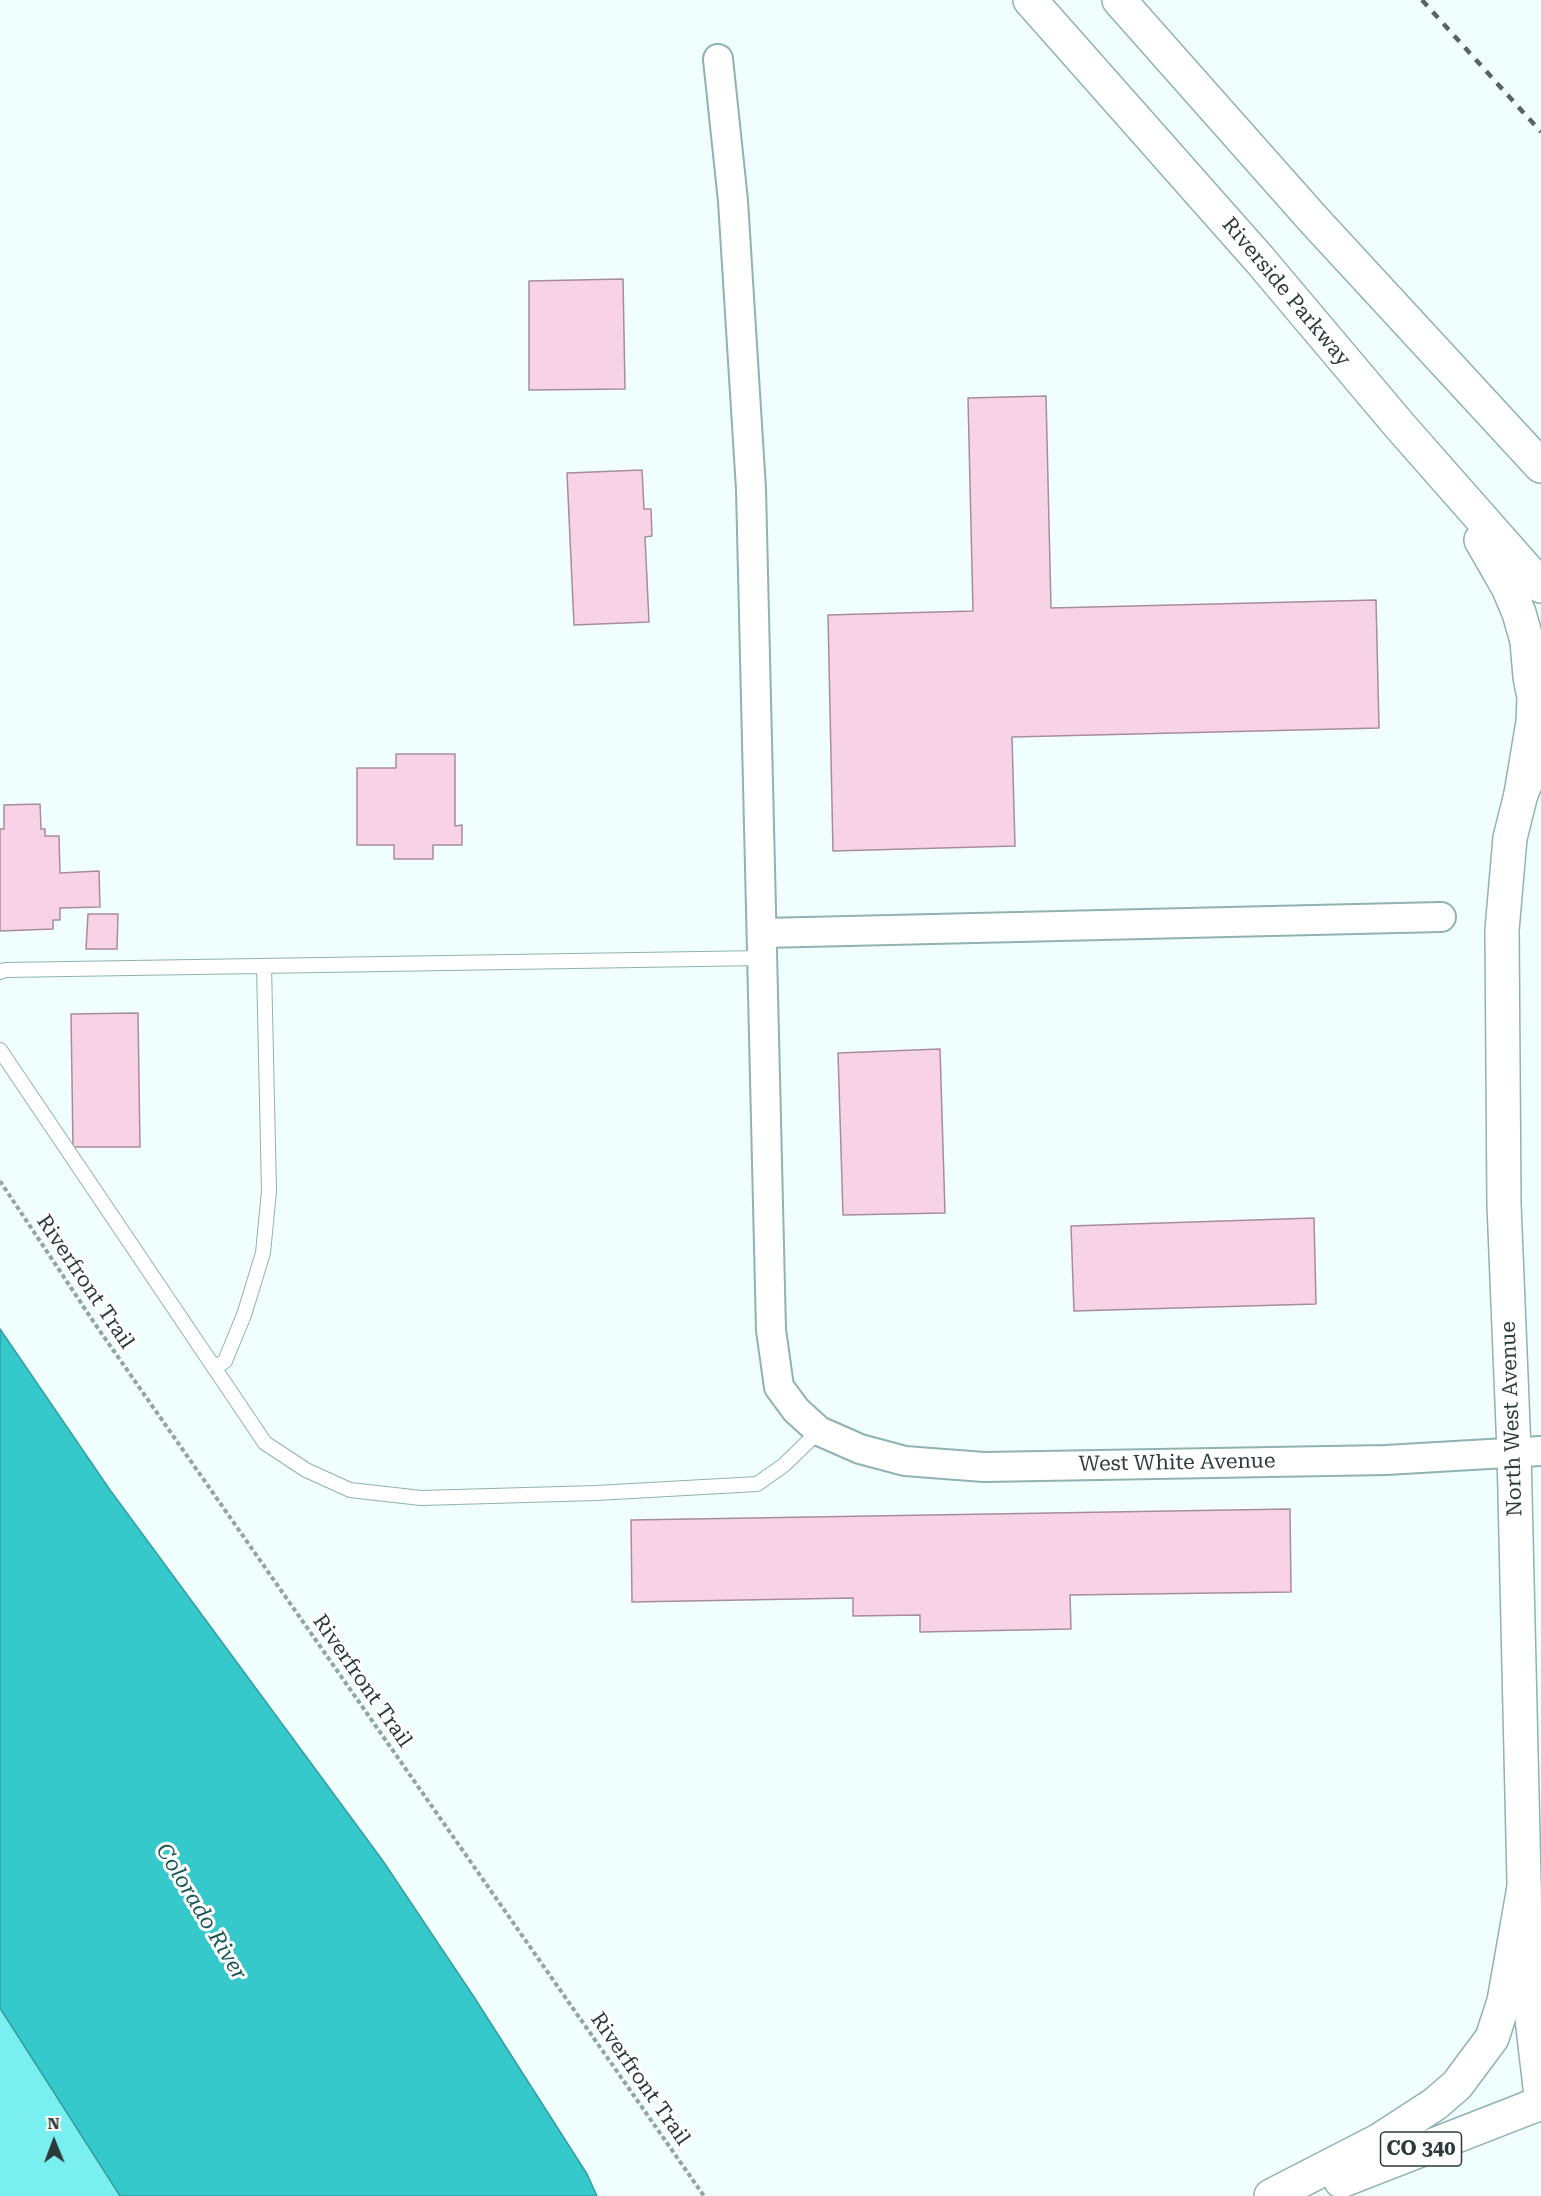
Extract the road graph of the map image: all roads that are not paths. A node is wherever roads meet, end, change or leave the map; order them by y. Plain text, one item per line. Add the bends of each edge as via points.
1 (1029, 0) edge
2 (1119, 0) edge
3 (718, 59) dead end
4 (1541, 466) edge
5 (1446, 479) junction
6 (1541, 586) edge
7 (1541, 747) edge
8 (1521, 794) junction
9 (1441, 917) dead end
10 (763, 945) junction
11 (264, 966) junction
12 (0, 972) edge
13 (0, 1050) edge
14 (214, 1368) junction
15 (819, 1431) junction
16 (1528, 1451) edge
17 (1524, 1887) junction
18 (1541, 2096) edge
19 (1541, 2103) edge
20 (1271, 2196) edge
21 (1302, 2196) edge

1 - 5 main road, Riverside Parkway via 1260,260
2 - 4 main road via 1313,219
3 - 10 street, West White Avenue via 733,201 751,489
5 - 6 main road, Riverside Parkway
5 - 8 main road via 1508,586 1527,641 1534,697
7 - 8 main road, North West Avenue
8 - 16 main road, North West Avenue via 1510,838 1502,930 1504,1204
9 - 10 street
10 - 11 lane
10 - 15 street, West White Avenue via 774,1363 779,1387
11 - 12 lane
11 - 14 lane via 269,1191 263,1253 225,1362
13 - 14 lane
14 - 15 lane via 266,1443 306,1470 350,1490 421,1498 757,1484 784,1465
15 - 16 street, West White Avenue via 860,1449 905,1461 984,1467 1386,1460
16 - 17 main road, North West Avenue
17 - 18 main road, North West Avenue via 1526,1967
17 - 20 main road via 1504,2001 1492,2038 1475,2064 1435,2104 1378,2141
19 - 21 main road, CO 340

